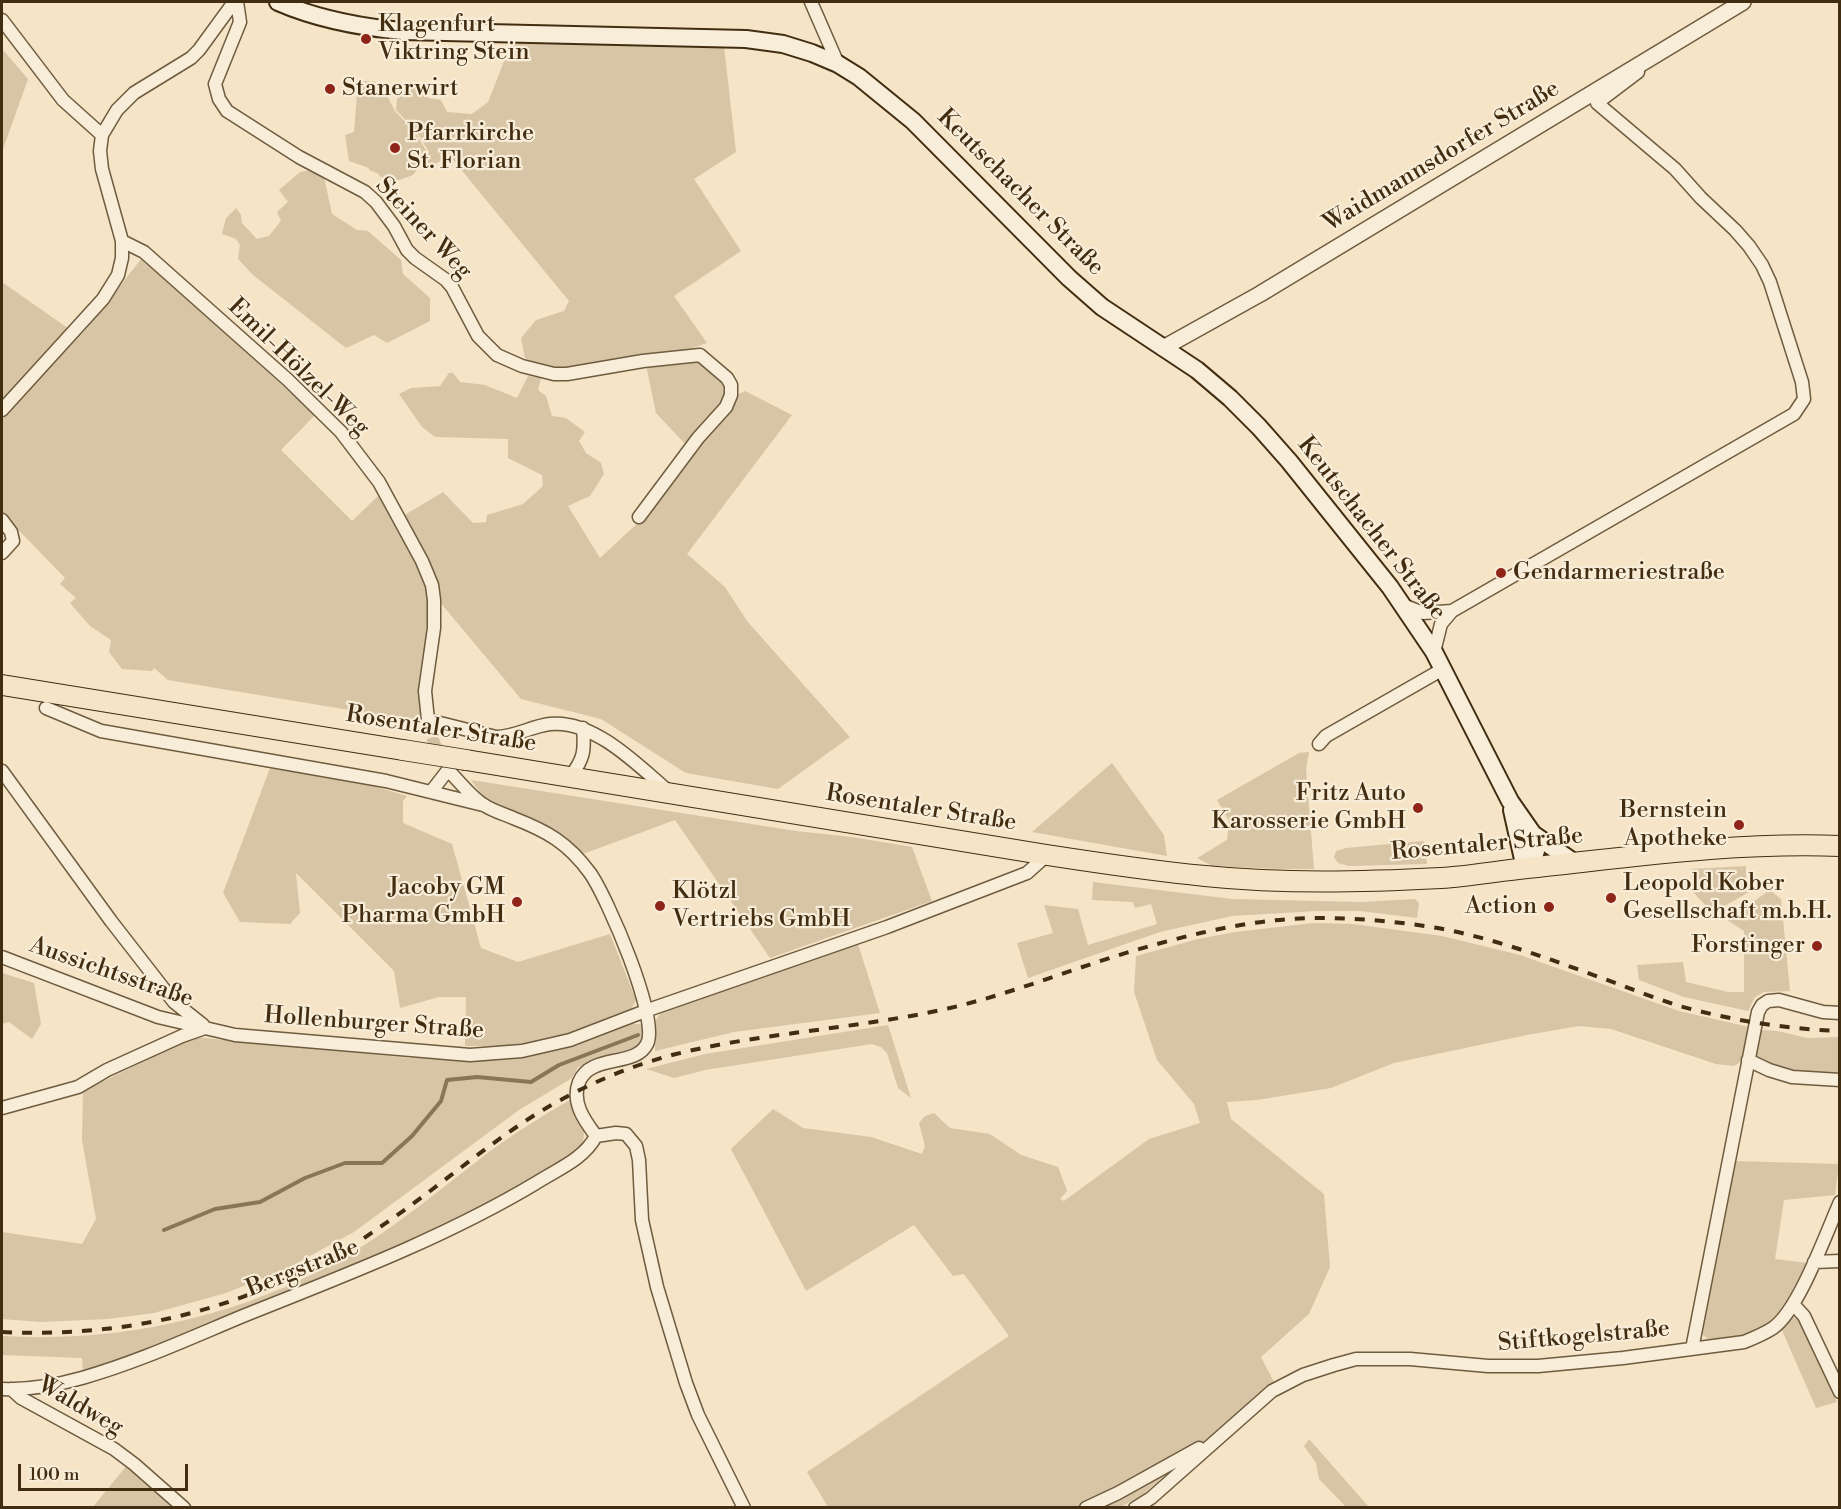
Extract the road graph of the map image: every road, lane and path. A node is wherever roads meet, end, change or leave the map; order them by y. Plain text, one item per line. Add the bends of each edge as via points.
1 (236, 2) edge
2 (278, 2) edge
3 (811, 2) edge
4 (1743, 2) edge
5 (2, 20) edge
6 (1687, 35) junction
7 (838, 64) junction
8 (102, 135) junction
9 (122, 240) junction
10 (1163, 348) junction
11 (2, 410) edge
12 (639, 517) dead end
13 (2, 520) edge
14 (2, 552) edge
15 (1403, 605) junction
16 (1445, 616) junction
17 (1421, 631) junction
18 (1434, 652) junction
19 (1443, 669) junction
20 (2, 685) edge
21 (46, 708) dead end
22 (583, 728) junction
23 (1319, 744) dead end
24 (2, 771) edge
25 (570, 777) junction
26 (431, 792) junction
27 (671, 794) junction
28 (1510, 801) junction
29 (483, 805) junction
30 (1533, 834) junction
31 (1839, 846) edge
32 (1047, 855) junction
33 (1575, 863) junction
34 (1525, 868) junction
35 (2, 957) edge
36 (648, 1010) junction
37 (1839, 1013) edge
38 (207, 1028) junction
39 (1748, 1060) junction
40 (1839, 1080) edge
41 (2, 1107) edge
42 (596, 1136) junction
43 (1839, 1202) edge
44 (1839, 1261) edge
45 (1814, 1262) junction
46 (1793, 1304) junction
47 (1692, 1349) junction
48 (6, 1389) edge
49 (1839, 1392) edge
50 (1216, 1439) junction
51 (184, 1508) edge
52 (744, 1508) edge
53 (1086, 1508) edge
54 (1135, 1508) edge

1 - 8 street via 191,58 134,93 117,110
1 - 12 street, Steiner Weg via 240,22 215,84 227,111 299,157 365,192 394,226 407,250 446,280 478,336 497,355 554,374 700,355 727,378 731,396 726,406
2 - 7 main road, Keutschacher Straße via 368,28 746,39 783,44
3 - 7 street
4 - 6 street, Waidmannsdorfer Straße
5 - 8 street via 63,100
6 - 10 street, Waidmannsdorfer Straße via 1260,294
6 - 16 street via 1598,103 1675,169 1749,246 1770,282 1804,399 1794,414
7 - 10 main road, Keutschacher Straße via 914,121 1094,300
8 - 9 street via 102,169
9 - 11 street via 118,275 110,290
9 - 22 street, Emil-Hölzel-Weg via 144,252 288,380 341,432 380,482 432,585 434,628 425,691 428,720 496,737 547,724
10 - 15 main road, Keutschacher Straße via 1197,370 1259,427
13 - 14 street via 13,541
15 - 16 street
15 - 17 main road, Keutschacher Straße
16 - 17 street via 1424,622
16 - 18 street
17 - 18 main road, Keutschacher Straße
18 - 19 main road, Keutschacher Straße
19 - 23 street via 1326,736
19 - 28 main road, Keutschacher Straße
20 - 25 main road, Rosentaler Straße, bridge
21 - 26 street via 101,731
22 - 25 street via 583,755
22 - 27 street, Emil-Hölzel-Weg
24 - 38 street, Hollenburger Straße via 174,1002
25 - 27 main road, Rosentaler Straße
26 - 29 street
26 - 29 street via 448,770
27 - 32 main road, Rosentaler Straße
28 - 30 main road
28 - 34 main road
29 - 36 street via 543,830 579,860 602,893
30 - 33 main road
30 - 34 main road via 1536,851
31 - 33 main road, Rosentaler Straße via 1735,846
32 - 34 main road, Rosentaler Straße via 1195,875 1270,880 1443,878
32 - 36 street, Hollenburger Straße via 1028,873
33 - 34 main road, Rosentaler Straße
35 - 38 street, Aussichtsstraße via 158,1017
36 - 38 street, Hollenburger Straße via 570,1040 522,1051 470,1055 235,1035
36 - 42 street via 651,1033 645,1048 592,1067 582,1075 577,1087 583,1119
37 - 39 street, Stiftkogelstraße via 1768,1001 1758,1012
38 - 41 street via 150,1050 78,1087
39 - 40 street via 1792,1077
39 - 47 street, Stiftkogelstraße
42 - 48 street, Bergstraße via 580,1157 433,1238 146,1357 59,1384
42 - 52 street via 626,1134 636,1146 642,1220 657,1287 698,1415
43 - 45 street
44 - 45 street
45 - 46 street
46 - 47 street via 1775,1327 1761,1335 1744,1342
46 - 49 street via 1804,1316
47 - 50 street, Stiftkogelstraße via 1538,1366 1356,1359 1303,1375 1272,1391
48 - 51 street, Waldweg via 114,1449
50 - 53 street
50 - 54 street, Stiftkogelstraße

